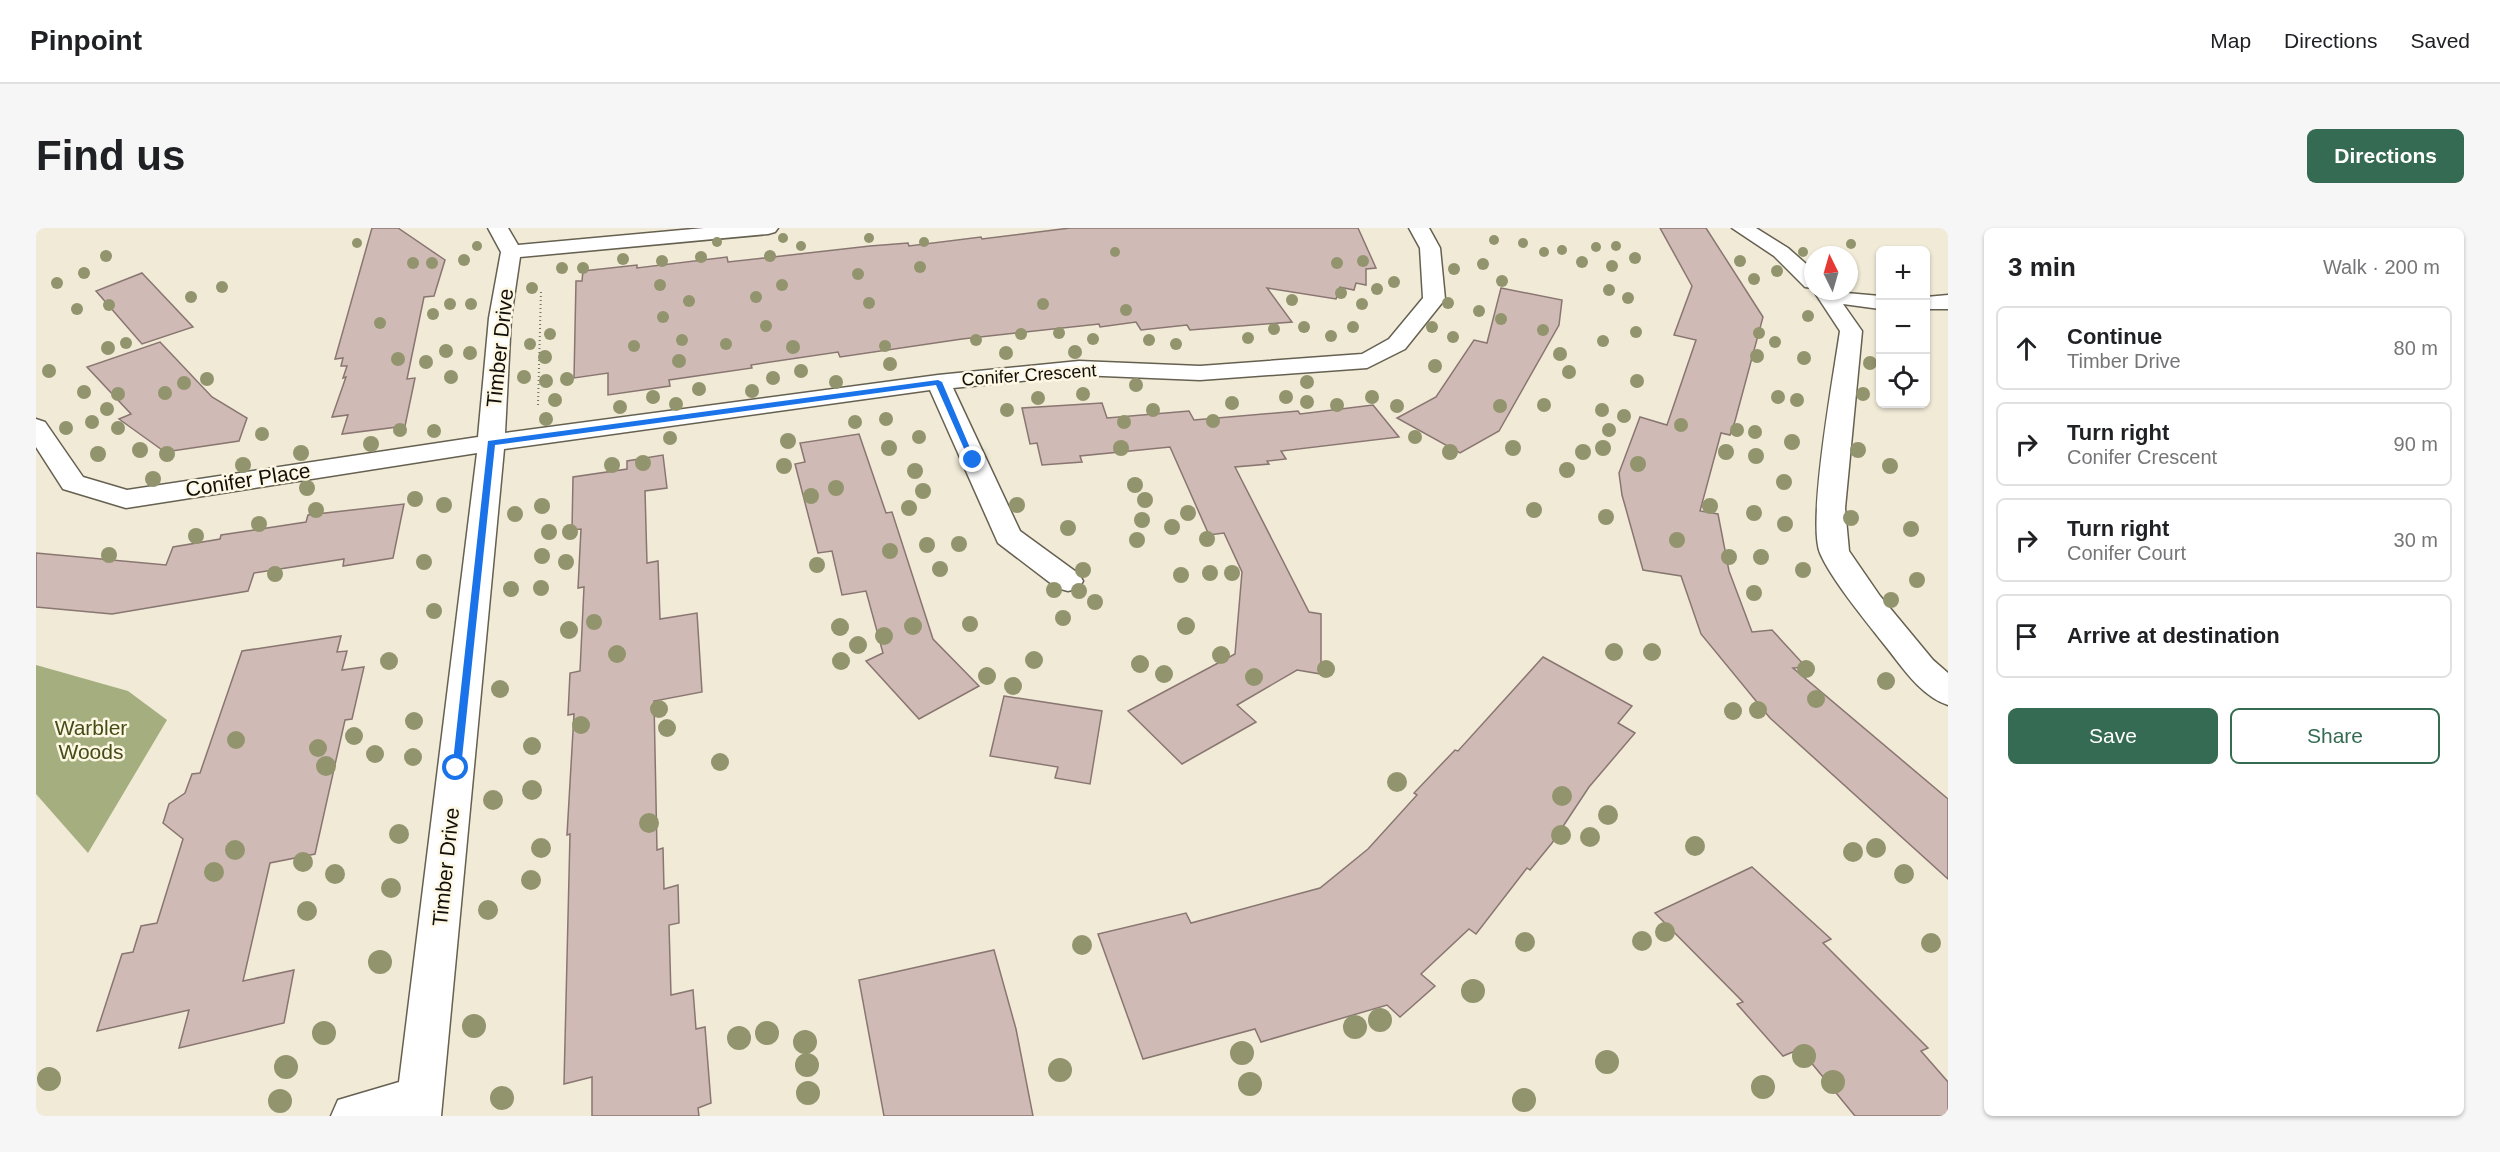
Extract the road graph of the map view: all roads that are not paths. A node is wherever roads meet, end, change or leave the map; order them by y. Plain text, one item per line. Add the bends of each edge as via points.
1 (768, 228) edge
2 (1419, 228) edge
3 (1742, 228) edge
4 (516, 243) edge
5 (1804, 273) edge
6 (1858, 297) edge
7 (1829, 300) edge
8 (1876, 301) edge
9 (1948, 302) edge
10 (1930, 303) edge
11 (938, 382) junction
12 (36, 427) edge
13 (491, 443) junction
14 (1068, 581) dead end
15 (1948, 692) edge
16 (419, 1107) edge
17 (354, 1116) edge

1 - 4 street
2 - 11 street, Conifer Crescent via 1430,248 1434,298 1397,344 1367,361 1200,373 1079,368
3 - 5 street via 1781,252
4 - 13 street, Timber Drive via 500,318
6 - 8 street
7 - 15 street via 1851,331 1831,508 1834,552 1869,604 1921,668
9 - 10 street
11 - 13 street, Conifer Crescent
11 - 14 street via 1008,537
12 - 13 street, Conifer Place via 73,483 126,498
13 - 16 street, Timber Drive
16 - 17 street

